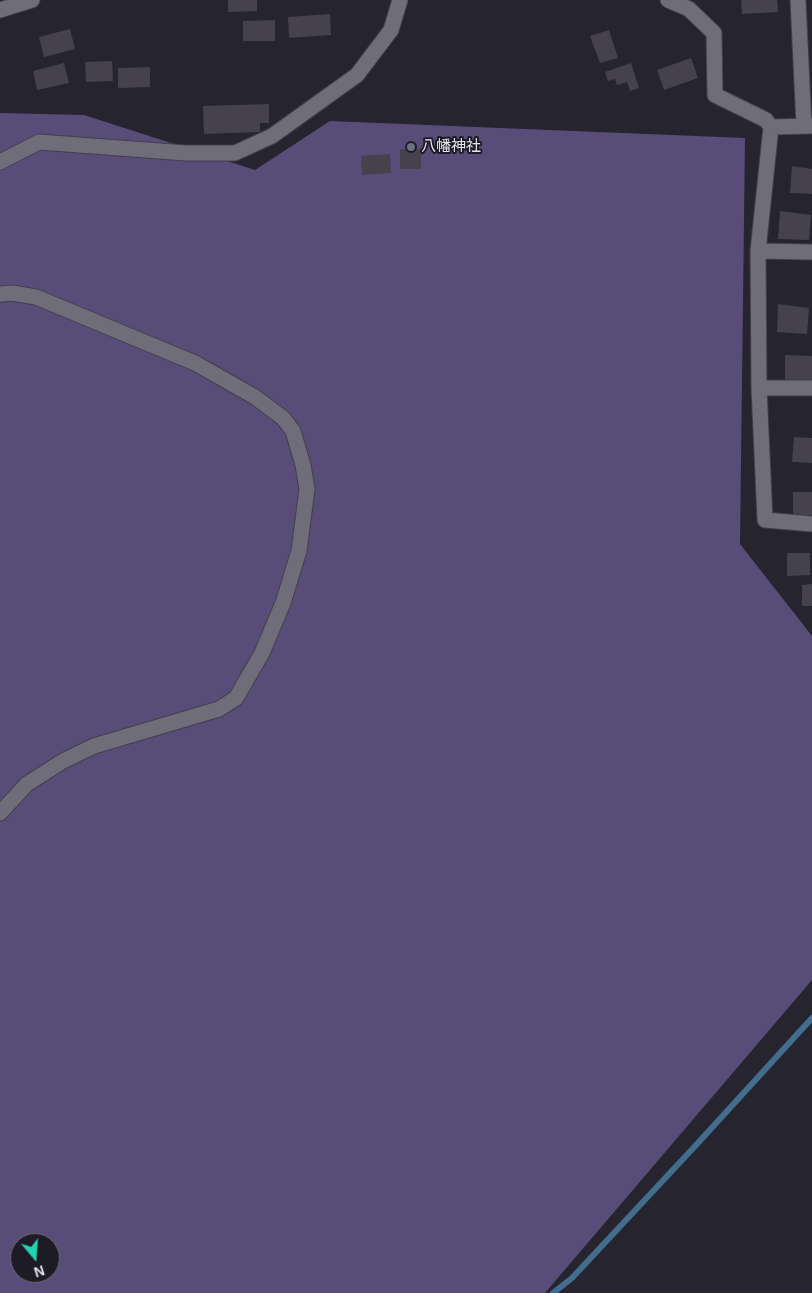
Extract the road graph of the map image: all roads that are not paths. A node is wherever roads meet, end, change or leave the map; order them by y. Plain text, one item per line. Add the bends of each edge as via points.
1 (32, 0) edge
2 (400, 0) edge
3 (668, 0) edge
4 (798, 0) edge
5 (0, 10) edge
6 (808, 126) edge
7 (771, 127) junction
8 (0, 162) edge
9 (758, 251) junction
10 (812, 252) edge
11 (0, 294) edge
12 (759, 388) junction
13 (812, 388) edge
14 (812, 524) edge
15 (0, 813) edge

1 - 5 street
2 - 8 street via 391,30 357,75 272,136 236,153 186,153 39,142
3 - 7 street via 689,9 714,33 715,95 766,120
4 - 6 street
6 - 7 street
7 - 9 street
9 - 10 street
9 - 12 street
11 - 15 street via 36,297 195,363 255,397 283,418 293,431 307,489 299,551 283,602 262,653 236,698 219,709 94,746 63,761 27,784
12 - 13 street
12 - 14 street via 765,520

